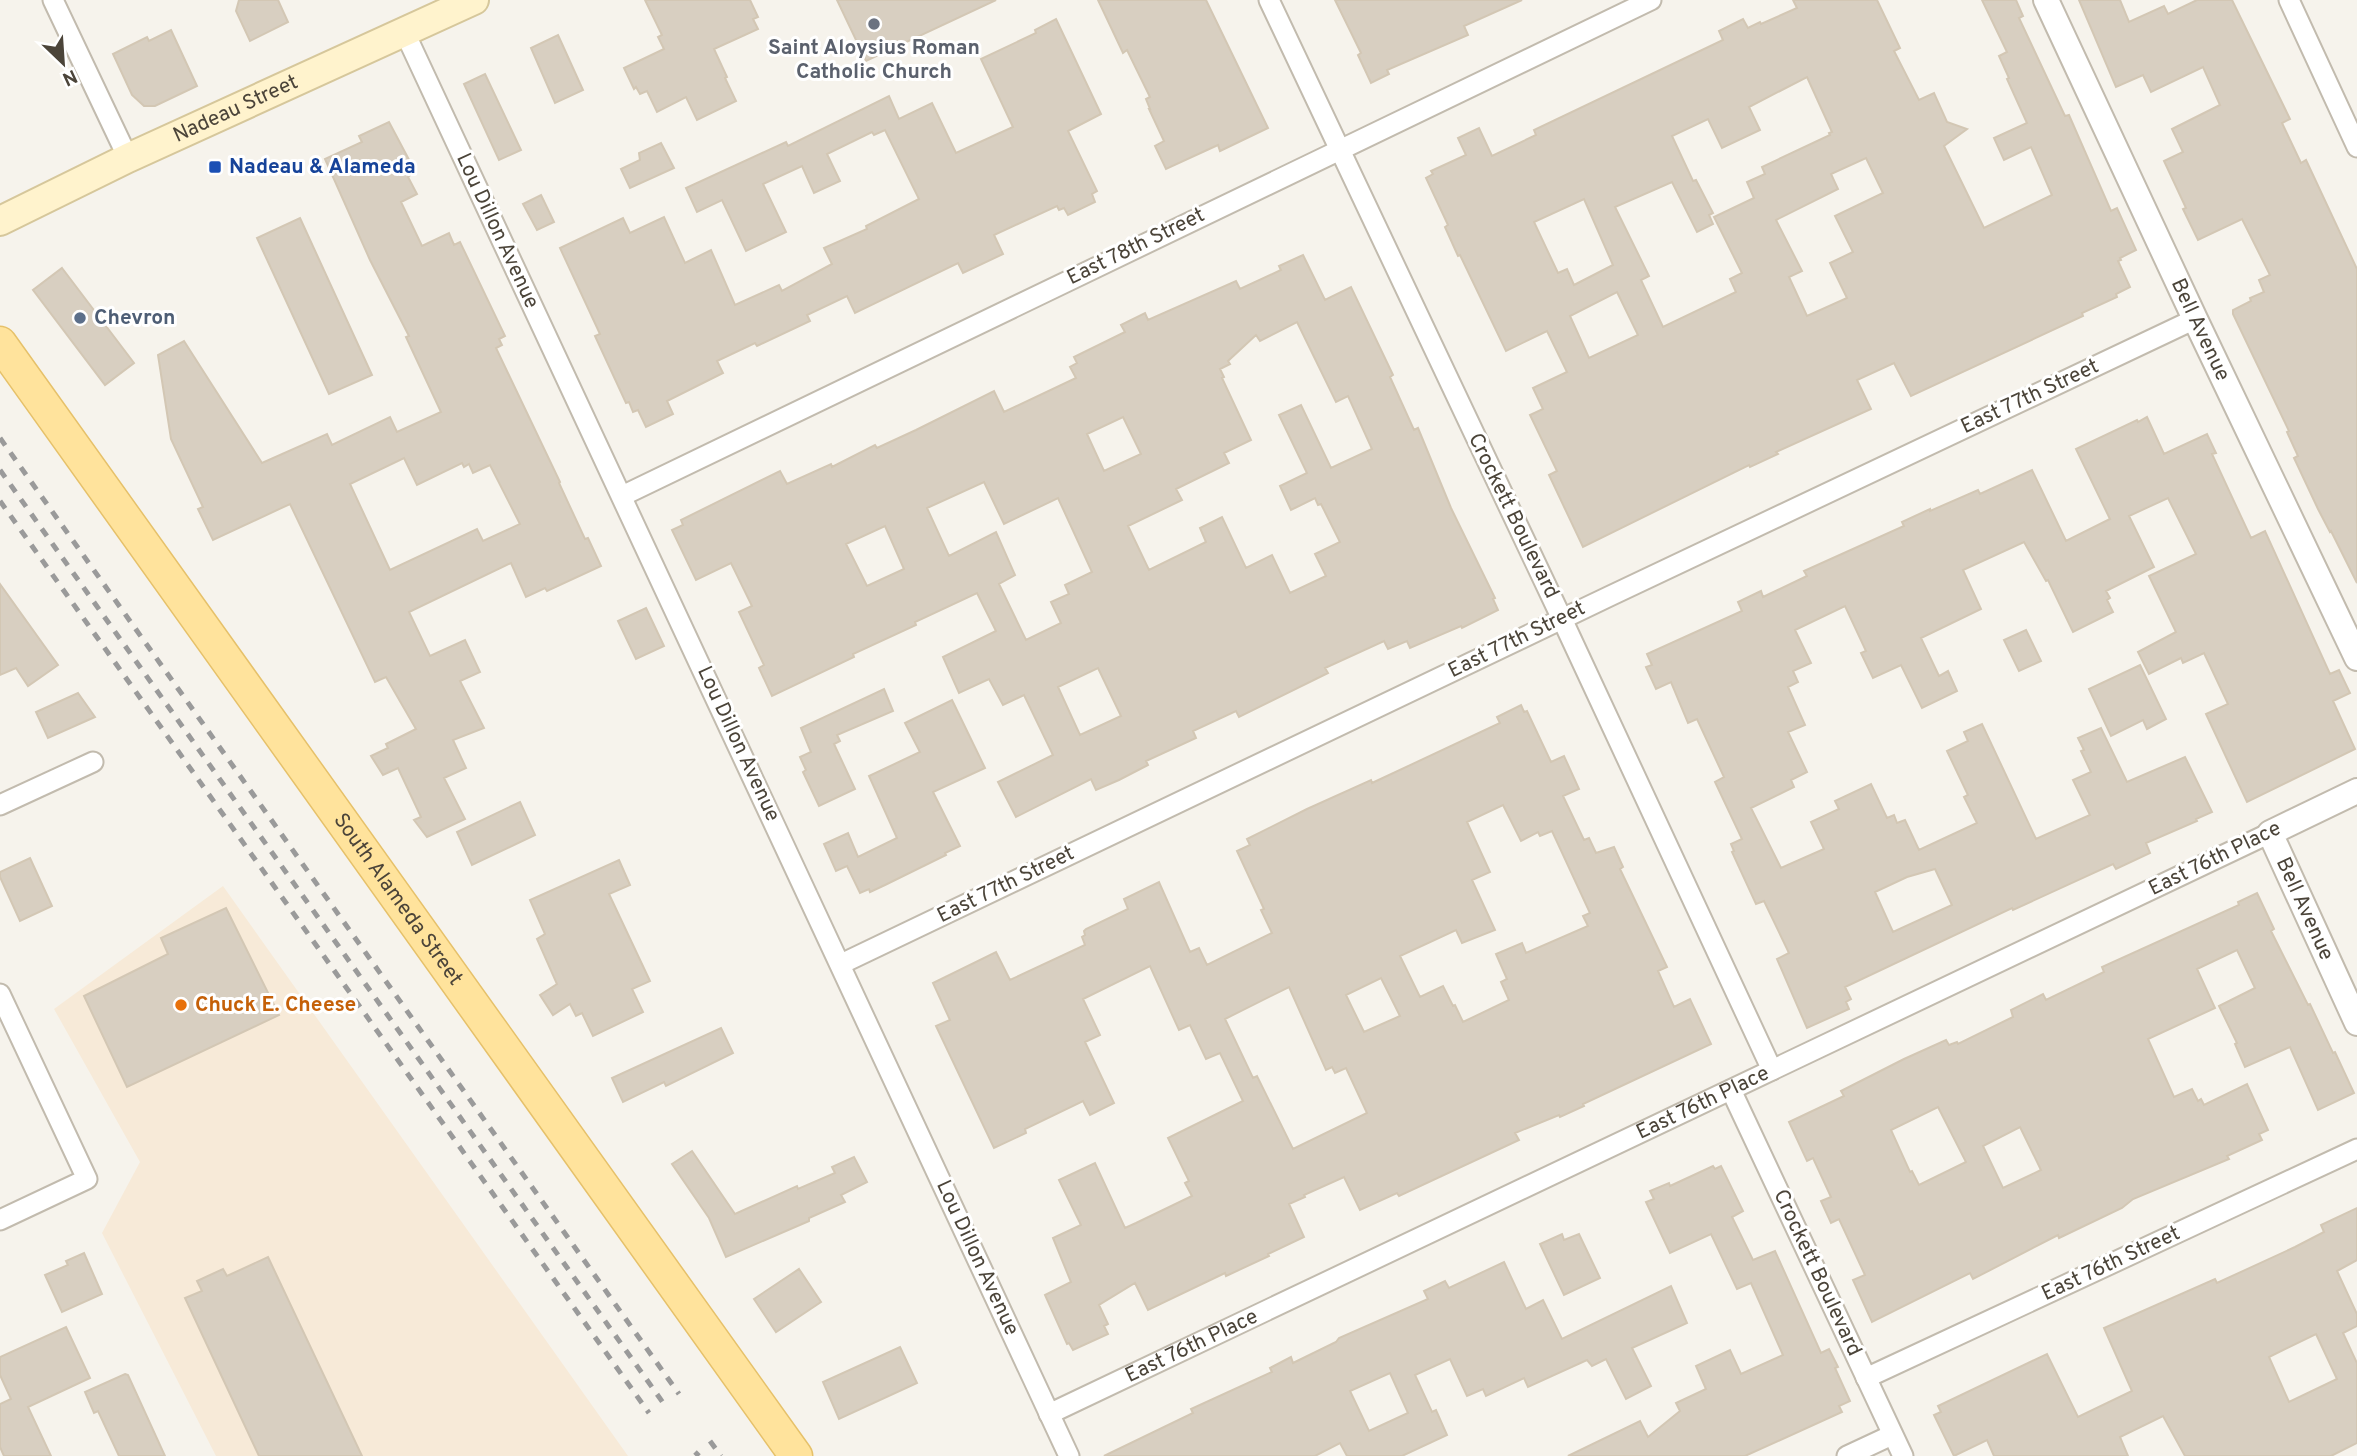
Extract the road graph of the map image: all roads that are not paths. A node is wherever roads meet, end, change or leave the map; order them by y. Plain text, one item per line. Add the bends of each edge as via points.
1 (53, 0) edge
2 (1269, 0) edge
3 (1651, 0) edge
4 (2046, 0) edge
5 (2289, 0) edge
6 (466, 2) edge
7 (405, 33) junction
8 (2357, 146) edge
9 (1338, 149) junction
10 (128, 158) junction
11 (0, 221) edge
12 (2195, 319) junction
13 (0, 343) edge
14 (621, 496) junction
15 (1562, 619) junction
16 (2357, 658) edge
17 (93, 762) dead end
18 (2357, 791) edge
19 (0, 805) edge
20 (2270, 833) junction
21 (841, 964) junction
22 (0, 993) edge
23 (2357, 1023) edge
24 (1772, 1070) junction
25 (1731, 1090) junction
26 (2357, 1149) edge
27 (0, 1220) edge
28 (1866, 1378) junction
29 (1049, 1414) junction
30 (1892, 1435) junction
31 (796, 1456) edge
32 (1069, 1456) edge
33 (1847, 1456) edge
34 (1903, 1456) edge

1 - 10 street
2 - 9 street, Crockett Boulevard
3 - 9 street, East 78th Street
4 - 12 street, Bell Avenue
5 - 8 street
6 - 7 main road, Nadeau Street
7 - 10 main road, Nadeau Street
7 - 14 street, Lou Dillon Avenue
9 - 14 street, East 78th Street
9 - 15 street, Crockett Boulevard
10 - 11 main road, Nadeau Street
12 - 15 street, East 77th Street
12 - 16 street, Bell Avenue
13 - 31 main road, South Alameda Street
14 - 21 street, Lou Dillon Avenue
15 - 21 street, East 77th Street
15 - 24 street, Crockett Boulevard
17 - 19 street
18 - 20 street, East 76th Place
20 - 23 street, Bell Avenue
20 - 24 street, East 76th Place
21 - 29 street, Lou Dillon Avenue
22 - 27 street via 87,1179
24 - 25 street, East 76th Place
25 - 28 street, Crockett Boulevard
25 - 29 street, East 76th Place
26 - 28 street, East 76th Street
28 - 30 street, Crockett Boulevard
29 - 32 street, Lou Dillon Avenue
30 - 33 street
30 - 34 street, Crockett Boulevard

